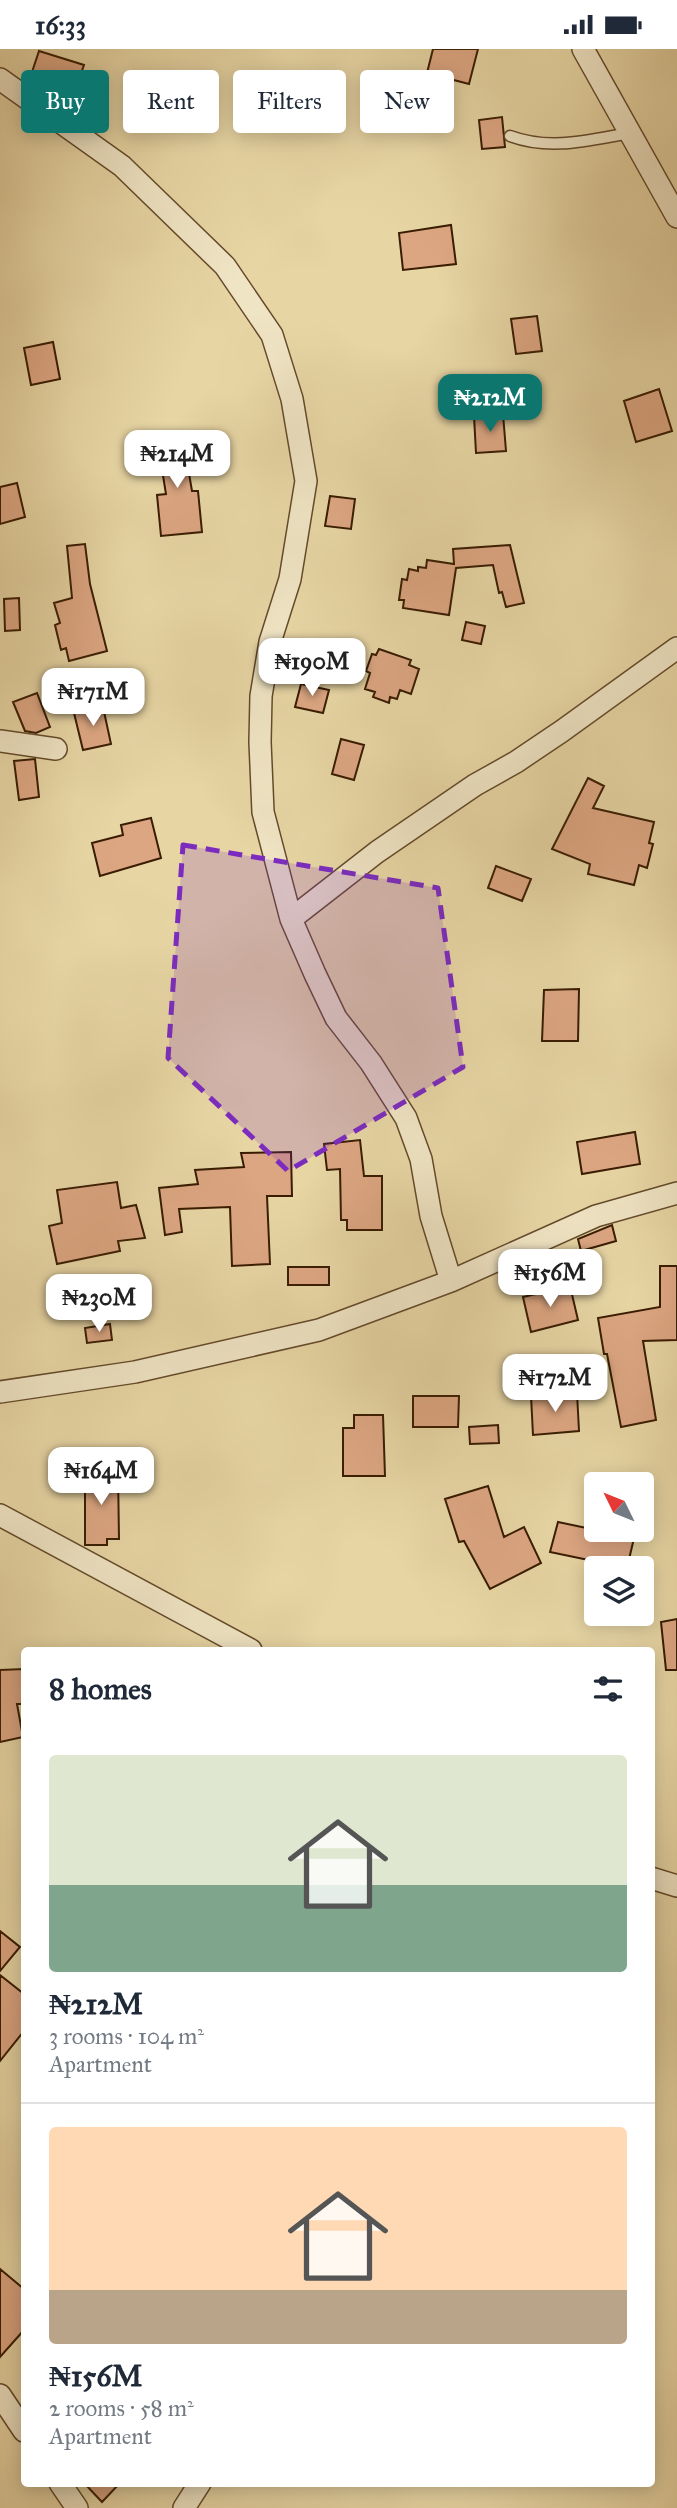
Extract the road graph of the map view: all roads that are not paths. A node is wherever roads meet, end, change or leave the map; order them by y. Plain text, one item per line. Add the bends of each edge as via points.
1 (583, 49) edge
2 (0, 79) edge
3 (630, 133) junction
4 (510, 136) dead end
5 (669, 190) edge
6 (677, 217) edge
7 (677, 648) edge
8 (0, 741) edge
9 (56, 749) dead end
10 (291, 919) junction
11 (677, 1193) edge
12 (451, 1281) junction
13 (0, 1392) edge
14 (0, 1515) edge
15 (245, 1647) edge
16 (655, 1879) edge
17 (677, 1886) edge
18 (0, 2395) edge
19 (21, 2426) edge
20 (63, 2487) edge
21 (197, 2487) edge
22 (77, 2508) edge
23 (184, 2508) edge

1 - 3 street
2 - 10 street via 122,166 225,266 272,335 292,399 306,481 290,579 270,642 260,723 263,812
3 - 4 lane via 541,144
3 - 5 street
5 - 6 street
7 - 10 street via 562,731 377,852
8 - 9 street
10 - 12 street via 336,1018 406,1118 421,1159 431,1216
11 - 12 street via 596,1216
12 - 13 street via 319,1330 135,1371
14 - 15 street
16 - 17 street
18 - 19 street
20 - 22 street
21 - 23 street

